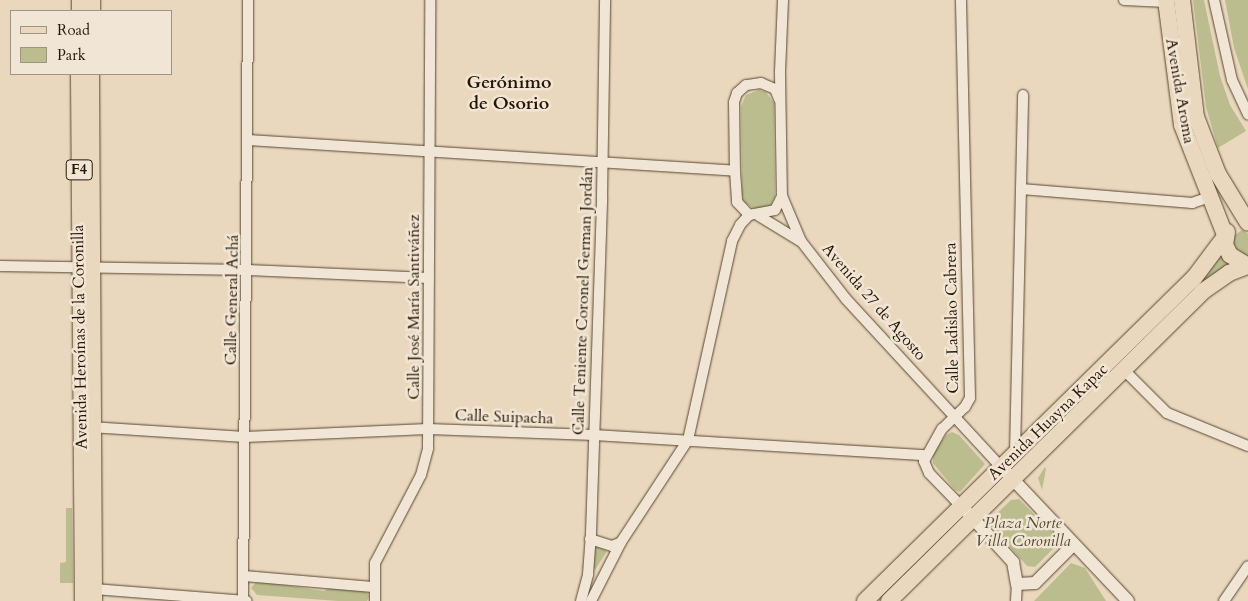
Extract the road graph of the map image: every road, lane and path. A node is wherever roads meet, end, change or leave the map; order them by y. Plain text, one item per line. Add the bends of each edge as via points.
1 (248, 0) edge
2 (430, 0) edge
3 (605, 0) edge
4 (783, 0) edge
5 (961, 0) edge
6 (1124, 0) edge
7 (1171, 0) edge
8 (1214, 0) edge
9 (79, 75) edge
10 (91, 75) edge
11 (1023, 94) dead end
12 (780, 100) junction
13 (1248, 114) edge
14 (249, 140) junction
15 (431, 153) junction
16 (603, 163) junction
17 (735, 171) junction
18 (1021, 189) junction
19 (782, 196) junction
20 (1212, 196) junction
21 (754, 216) junction
22 (1248, 224) edge
23 (1225, 236) junction
24 (800, 241) junction
25 (0, 266) edge
26 (1248, 266) edge
27 (85, 267) junction
28 (248, 270) junction
29 (429, 278) junction
30 (1123, 369) junction
31 (954, 417) junction
32 (87, 427) junction
33 (428, 429) junction
34 (594, 435) junction
35 (245, 437) junction
36 (688, 440) junction
37 (1248, 446) edge
38 (925, 455) junction
39 (1015, 455) junction
40 (1007, 474) junction
41 (961, 506) junction
42 (972, 518) junction
43 (590, 540) junction
44 (620, 543) junction
45 (1073, 545) junction
46 (1248, 566) edge
47 (244, 576) junction
48 (1017, 584) junction
49 (373, 587) junction
50 (94, 595) edge
51 (83, 601) edge
52 (244, 601) edge
53 (375, 601) edge
54 (581, 601) edge
55 (591, 601) edge
56 (864, 601) edge
57 (889, 601) edge
58 (1016, 601) edge
59 (1128, 601) edge
60 (1224, 601) edge

1 - 14 street, Calle General Achá
2 - 15 street, Calle José María Santiváñez
3 - 16 street, Calle Teniente Coronel German Jordán
4 - 12 street
5 - 31 street, Calle Ladislao Cabrera via 970,398
6 - 7 street
7 - 20 main road, Avenida Aroma via 1182,124
7 - 22 main road, Avenida Aroma via 1196,117 1218,174
8 - 13 street via 1232,80
9 - 27 main road, Avenida Heroínas de la Coronilla / F4
10 - 27 main road, Avenida Heroínas de la Coronilla / F4
11 - 18 street
12 - 17 street via 775,90 761,83 746,85 737,93 734,102
12 - 19 street
14 - 15 street
14 - 28 street, Calle General Achá
15 - 16 street
15 - 29 street, Calle José María Santiváñez
16 - 17 street
16 - 34 street, Calle Teniente Coronel German Jordán
17 - 21 street via 737,202
18 - 20 street via 1192,203
18 - 39 street
19 - 21 street via 775,210
19 - 24 street, Avenida 27 de Agosto
20 - 23 main road, Avenida Aroma
21 - 24 street, Avenida 27 de Agosto
21 - 36 street via 732,241
22 - 23 main road via 1236,224
23 - 26 main road, Avenida Aroma via 1230,255
23 - 39 main road, Avenida Huayna Kapac via 1194,278
24 - 31 street, Avenida 27 de Agosto via 846,299
25 - 27 street
26 - 30 main road, Avenida Huayna Kapac via 1213,282
27 - 28 street
27 - 32 main road, Avenida Heroínas de la Coronilla / F4
28 - 29 street
28 - 35 street, Calle General Achá
29 - 33 street, Calle José María Santiváñez
30 - 37 street via 1167,413
30 - 40 main road, Avenida Huayna Kapac
31 - 38 street, Calle Ladislao Cabrera
31 - 40 street, Avenida 27 de Agosto
32 - 35 street, Calle Suipacha
32 - 50 main road, Avenida Heroínas de la Coronilla / F4
32 - 51 main road, Avenida Heroínas de la Coronilla / F4
33 - 34 street, Calle Suipacha
33 - 35 street, Calle Suipacha
33 - 49 street, Calle José María Santiváñez via 428,448 421,476 375,563
34 - 36 street, Calle Suipacha
34 - 43 street, Calle Teniente Coronel German Jordán
35 - 47 street, Calle General Achá
36 - 38 street, Calle Suipacha
36 - 44 street
38 - 41 street via 929,472
39 - 40 main road, Avenida Huayna Kapac
40 - 41 main road, Avenida Huayna Kapac
40 - 42 main road, Avenida Huayna Kapac
40 - 45 street, Avenida 27 de Agosto
41 - 42 street
41 - 56 main road, Avenida Huayna Kapac
42 - 48 street via 1013,562
42 - 57 main road, Avenida Huayna Kapac
43 - 44 street via 612,546
43 - 54 street, Calle Teniente Coronel German Jordán via 588,574
44 - 55 street
45 - 48 street via 1035,583
45 - 59 street, Avenida 27 de Agosto
46 - 60 street
47 - 49 street
47 - 52 street, Calle General Achá
48 - 58 street
49 - 53 street, Calle José María Santiváñez
50 - 52 street

